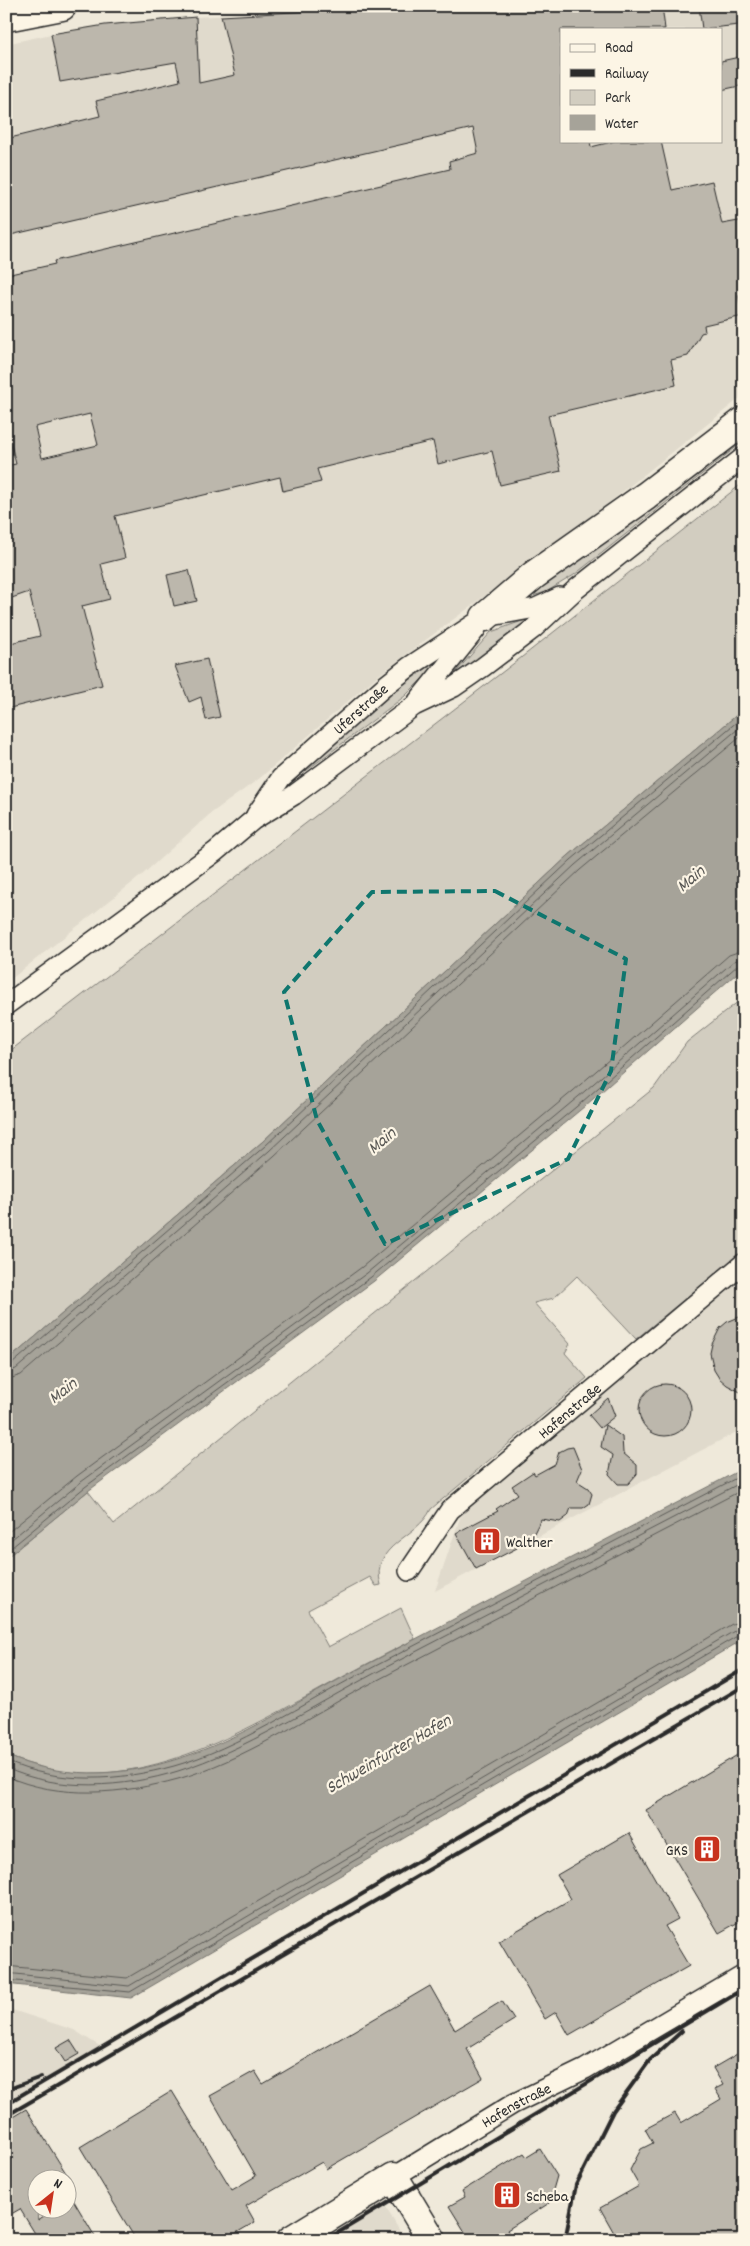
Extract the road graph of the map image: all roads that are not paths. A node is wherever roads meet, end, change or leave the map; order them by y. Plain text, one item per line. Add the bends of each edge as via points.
1 (62, 6) edge
2 (6, 18) edge
3 (744, 421) edge
4 (744, 457) edge
5 (575, 590) junction
6 (485, 618) junction
7 (414, 706) junction
8 (253, 820) junction
9 (6, 1005) edge
10 (744, 1263) edge
11 (409, 1571) dead end
12 (744, 1975) edge
13 (394, 2177) junction
14 (291, 2240) edge
15 (432, 2240) edge

1 - 2 main road
3 - 6 main road via 646,496 534,575
4 - 5 street, Uferstraße
5 - 6 street, Uferstraße via 536,608
5 - 7 street, Uferstraße via 533,629 483,667 454,687
6 - 7 street, Uferstraße
6 - 8 street, Uferstraße via 386,685 281,778
7 - 8 street, Uferstraße via 294,795
8 - 9 street, Uferstraße via 215,852
10 - 11 street, Hafenstraße via 450,1510
12 - 13 street, Hafenstraße via 585,2069 513,2104
13 - 14 main road, Hafenstraße
13 - 15 main road

